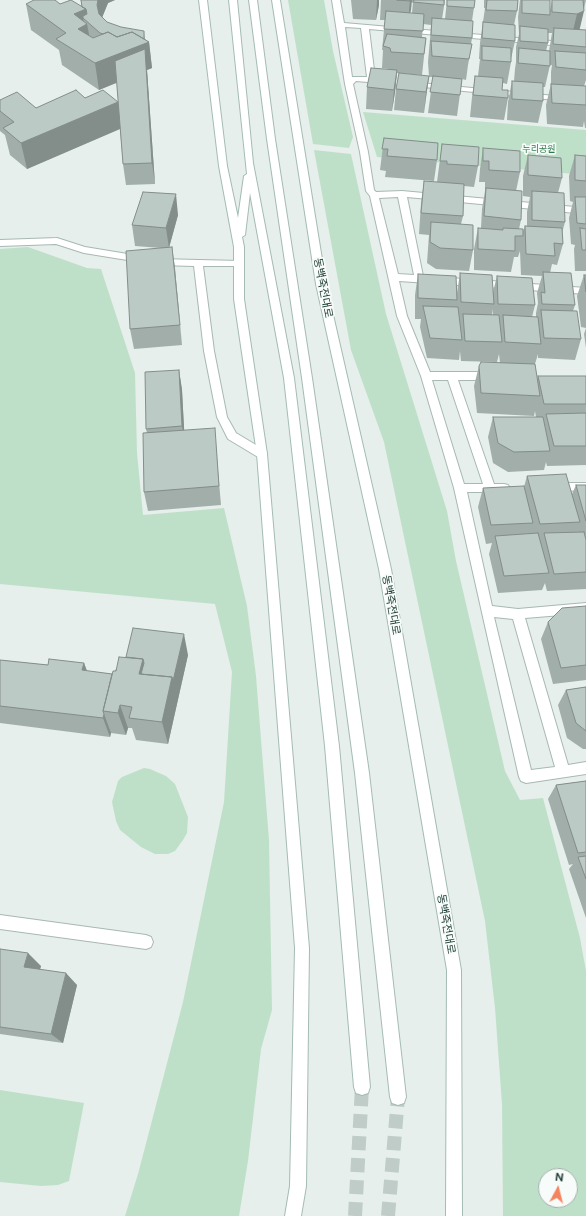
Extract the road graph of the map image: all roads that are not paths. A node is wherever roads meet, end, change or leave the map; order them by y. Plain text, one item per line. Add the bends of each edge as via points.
1 (203, 0) edge
2 (233, 0) edge
3 (253, 0) edge
4 (276, 0) edge
5 (336, 0) edge
6 (341, 25) junction
7 (365, 26) junction
8 (586, 46) edge
9 (371, 80) junction
10 (386, 82) edge
11 (402, 83) edge
12 (349, 84) junction
13 (586, 101) edge
14 (249, 163) junction
15 (402, 194) junction
16 (374, 195) junction
17 (586, 211) edge
18 (0, 243) edge
19 (239, 247) junction
20 (198, 262) junction
21 (238, 264) junction
22 (394, 277) junction
23 (419, 279) junction
24 (586, 291) edge
25 (426, 376) junction
26 (452, 376) junction
27 (507, 376) edge
28 (262, 454) junction
29 (586, 486) edge
30 (542, 487) edge
31 (460, 488) junction
32 (490, 488) junction
33 (512, 488) edge
34 (586, 608) edge
35 (487, 611) junction
36 (518, 614) junction
37 (586, 768) edge
38 (563, 772) junction
39 (0, 922) edge
40 (146, 942) dead end
41 (362, 1087) tunnel mouth
42 (398, 1097) tunnel mouth
43 (293, 1216) edge
44 (454, 1216) edge

1 - 19 main road via 223,166
2 - 14 main road
3 - 42 main road via 362,773
4 - 44 main road, 동백죽전대로 via 321,284 385,569 454,970
5 - 6 main road
6 - 7 main road
6 - 12 main road
7 - 8 main road
7 - 9 main road
9 - 10 main road
9 - 12 main road via 354,79
11 - 13 main road
12 - 16 main road via 370,191
14 - 19 main road
14 - 41 main road via 288,378 332,746
15 - 16 main road
15 - 17 main road
15 - 23 main road
16 - 22 main road
18 - 20 main road via 57,241 84,250 144,260
19 - 21 main road
20 - 21 main road
20 - 28 main road via 209,352 222,417 232,436
21 - 28 main road via 239,299
22 - 23 main road
22 - 25 main road via 402,316
23 - 24 main road
25 - 26 main road
25 - 31 main road
26 - 27 main road
26 - 32 main road
28 - 43 main road via 302,948 298,1186
29 - 30 main road
31 - 32 main road
31 - 35 main road
32 - 33 main road
34 - 36 main road
35 - 36 main road
35 - 38 main road via 526,777
36 - 38 main road
37 - 38 main road
39 - 40 main road

